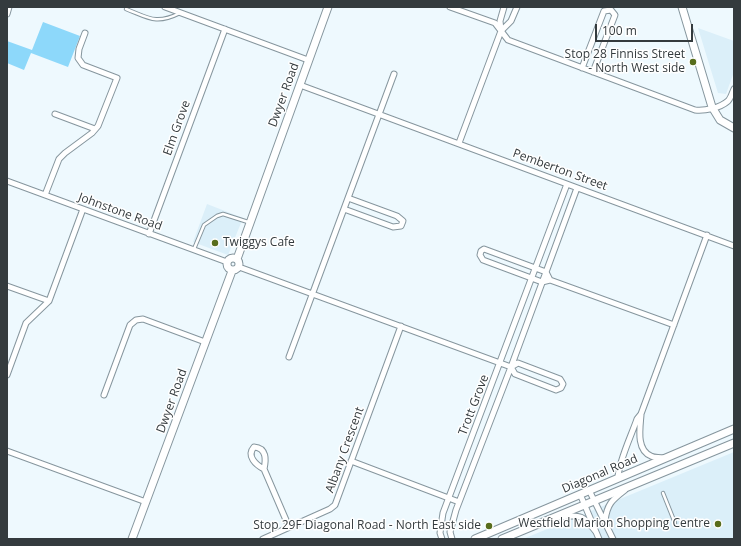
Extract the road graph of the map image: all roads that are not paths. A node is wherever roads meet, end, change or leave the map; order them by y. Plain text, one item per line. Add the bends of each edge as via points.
1 (9, 7) edge
2 (165, 7) edge
3 (328, 7) edge
4 (450, 7) edge
5 (504, 7) edge
6 (517, 7) edge
7 (682, 7) edge
8 (126, 9) dead end
9 (181, 13) junction
10 (7, 14) edge
11 (225, 29) junction
12 (501, 31) junction
13 (85, 33) dead end
14 (308, 60) junction
15 (582, 68) junction
16 (593, 72) junction
17 (394, 74) dead end
18 (300, 85) junction
19 (734, 89) edge
20 (712, 107) junction
21 (55, 114) dead end
22 (379, 114) junction
23 (734, 128) edge
24 (95, 129) junction
25 (458, 143) junction
26 (7, 181) edge
27 (567, 184) junction
28 (577, 188) junction
29 (45, 195) junction
30 (348, 198) junction
31 (344, 209) junction
32 (83, 210) junction
33 (250, 223) junction
34 (149, 234) junction
35 (707, 236) junction
36 (734, 246) edge
37 (194, 250) junction
38 (237, 259) junction
39 (227, 262) junction
40 (239, 267) junction
41 (536, 268) junction
42 (232, 271) junction
43 (546, 272) junction
44 (532, 279) junction
45 (550, 280) junction
46 (542, 282) junction
47 (7, 286) edge
48 (313, 294) junction
49 (49, 302) junction
50 (674, 325) junction
51 (401, 326) junction
52 (205, 342) junction
53 (289, 357) dead end
54 (501, 363) junction
55 (511, 367) junction
56 (7, 375) edge
57 (104, 395) dead end
58 (641, 414) junction
59 (734, 429) edge
60 (734, 443) edge
61 (7, 451) edge
62 (666, 458) junction
63 (351, 461) junction
64 (264, 469) dead end
65 (618, 478) junction
66 (632, 486) junction
67 (589, 490) junction
68 (663, 493) dead end
69 (580, 494) junction
70 (449, 498) junction
71 (594, 501) junction
72 (146, 502) junction
73 (459, 502) junction
74 (585, 505) junction
75 (551, 519) junction
76 (605, 521) junction
77 (675, 523) dead end
78 (289, 528) junction
79 (596, 532) junction
80 (132, 539) edge
81 (263, 539) edge
82 (442, 539) edge
83 (452, 539) edge
84 (475, 539) edge
85 (502, 539) edge
86 (599, 539) edge
87 (613, 539) edge

1 - 10 street
2 - 9 street
3 - 14 street, Dwyer Road
4 - 12 street via 495,23
5 - 12 street via 500,21
6 - 12 street via 511,21
7 - 20 street
8 - 9 lane via 155,20 169,19
9 - 11 street
11 - 14 street
11 - 34 street, Elm Grove
12 - 15 street via 508,40
12 - 25 street
13 - 24 street via 78,58 83,65 120,77
14 - 18 street, Dwyer Road
15 - 16 street
15 - 16 street via 604,11 611,10 615,15
16 - 20 street via 695,110
17 - 22 street
18 - 22 street, Pemberton Street
18 - 33 street, Dwyer Road
19 - 20 street via 729,100
20 - 23 street via 720,120
21 - 24 street
22 - 25 street, Pemberton Street
22 - 30 street
24 - 29 street via 58,159
25 - 27 street, Pemberton Street
26 - 29 street, Johnstone Road
27 - 28 street, Pemberton Street
27 - 41 street, Trott Grove
28 - 35 street, Pemberton Street
28 - 43 street, Trott Grove
29 - 32 street, Johnstone Road
30 - 31 street
30 - 31 street via 397,216 403,224 393,227
31 - 48 street
32 - 34 street, Johnstone Road
32 - 49 street
33 - 37 lane via 224,214 217,216 204,225
33 - 38 street, Dwyer Road
34 - 37 street, Johnstone Road
35 - 36 street, Pemberton Street
35 - 50 street
37 - 39 street, Johnstone Road
38 - 39 street via 232,258
38 - 40 street
39 - 42 street
40 - 42 street
40 - 48 street
41 - 43 street
41 - 44 street, Trott Grove
41 - 44 street via 486,250 481,251 480,257 483,260
42 - 52 street, Dwyer Road
43 - 45 street
43 - 46 street, Trott Grove
44 - 46 street
44 - 54 street, Trott Grove
45 - 46 street
45 - 50 street
46 - 55 street, Trott Grove
47 - 49 street
48 - 51 street
48 - 53 street
49 - 56 street via 26,323
50 - 58 street
51 - 54 street
51 - 63 street, Albany Crescent
52 - 57 street via 143,319 136,320 130,325
52 - 72 street, Dwyer Road
54 - 55 street
54 - 70 street, Trott Grove
55 - 55 street via 518,363 560,379 563,384 556,390 515,374
55 - 73 street, Trott Grove
58 - 62 street via 639,437 642,447 652,457
58 - 65 street via 620,465
59 - 62 street, Diagonal Road
60 - 66 street, Diagonal Road
61 - 72 street
62 - 65 street, Diagonal Road
63 - 70 street
63 - 78 street, Albany Crescent via 335,505
64 - 78 street
65 - 67 street, Diagonal Road
66 - 71 street, Diagonal Road
66 - 76 street via 612,500
67 - 69 street, Diagonal Road
67 - 71 street
68 - 77 lane
69 - 74 street
69 - 84 street, Diagonal Road
70 - 73 street
70 - 82 street, Trott Grove via 443,513 440,533
71 - 74 street, Diagonal Road
71 - 76 street
72 - 80 street, Dwyer Road
73 - 83 street, Trott Grove via 450,532
74 - 75 street, Diagonal Road
74 - 79 street
75 - 79 street via 583,517
75 - 85 street, Diagonal Road
76 - 87 street
78 - 81 street, Albany Crescent
79 - 86 street

